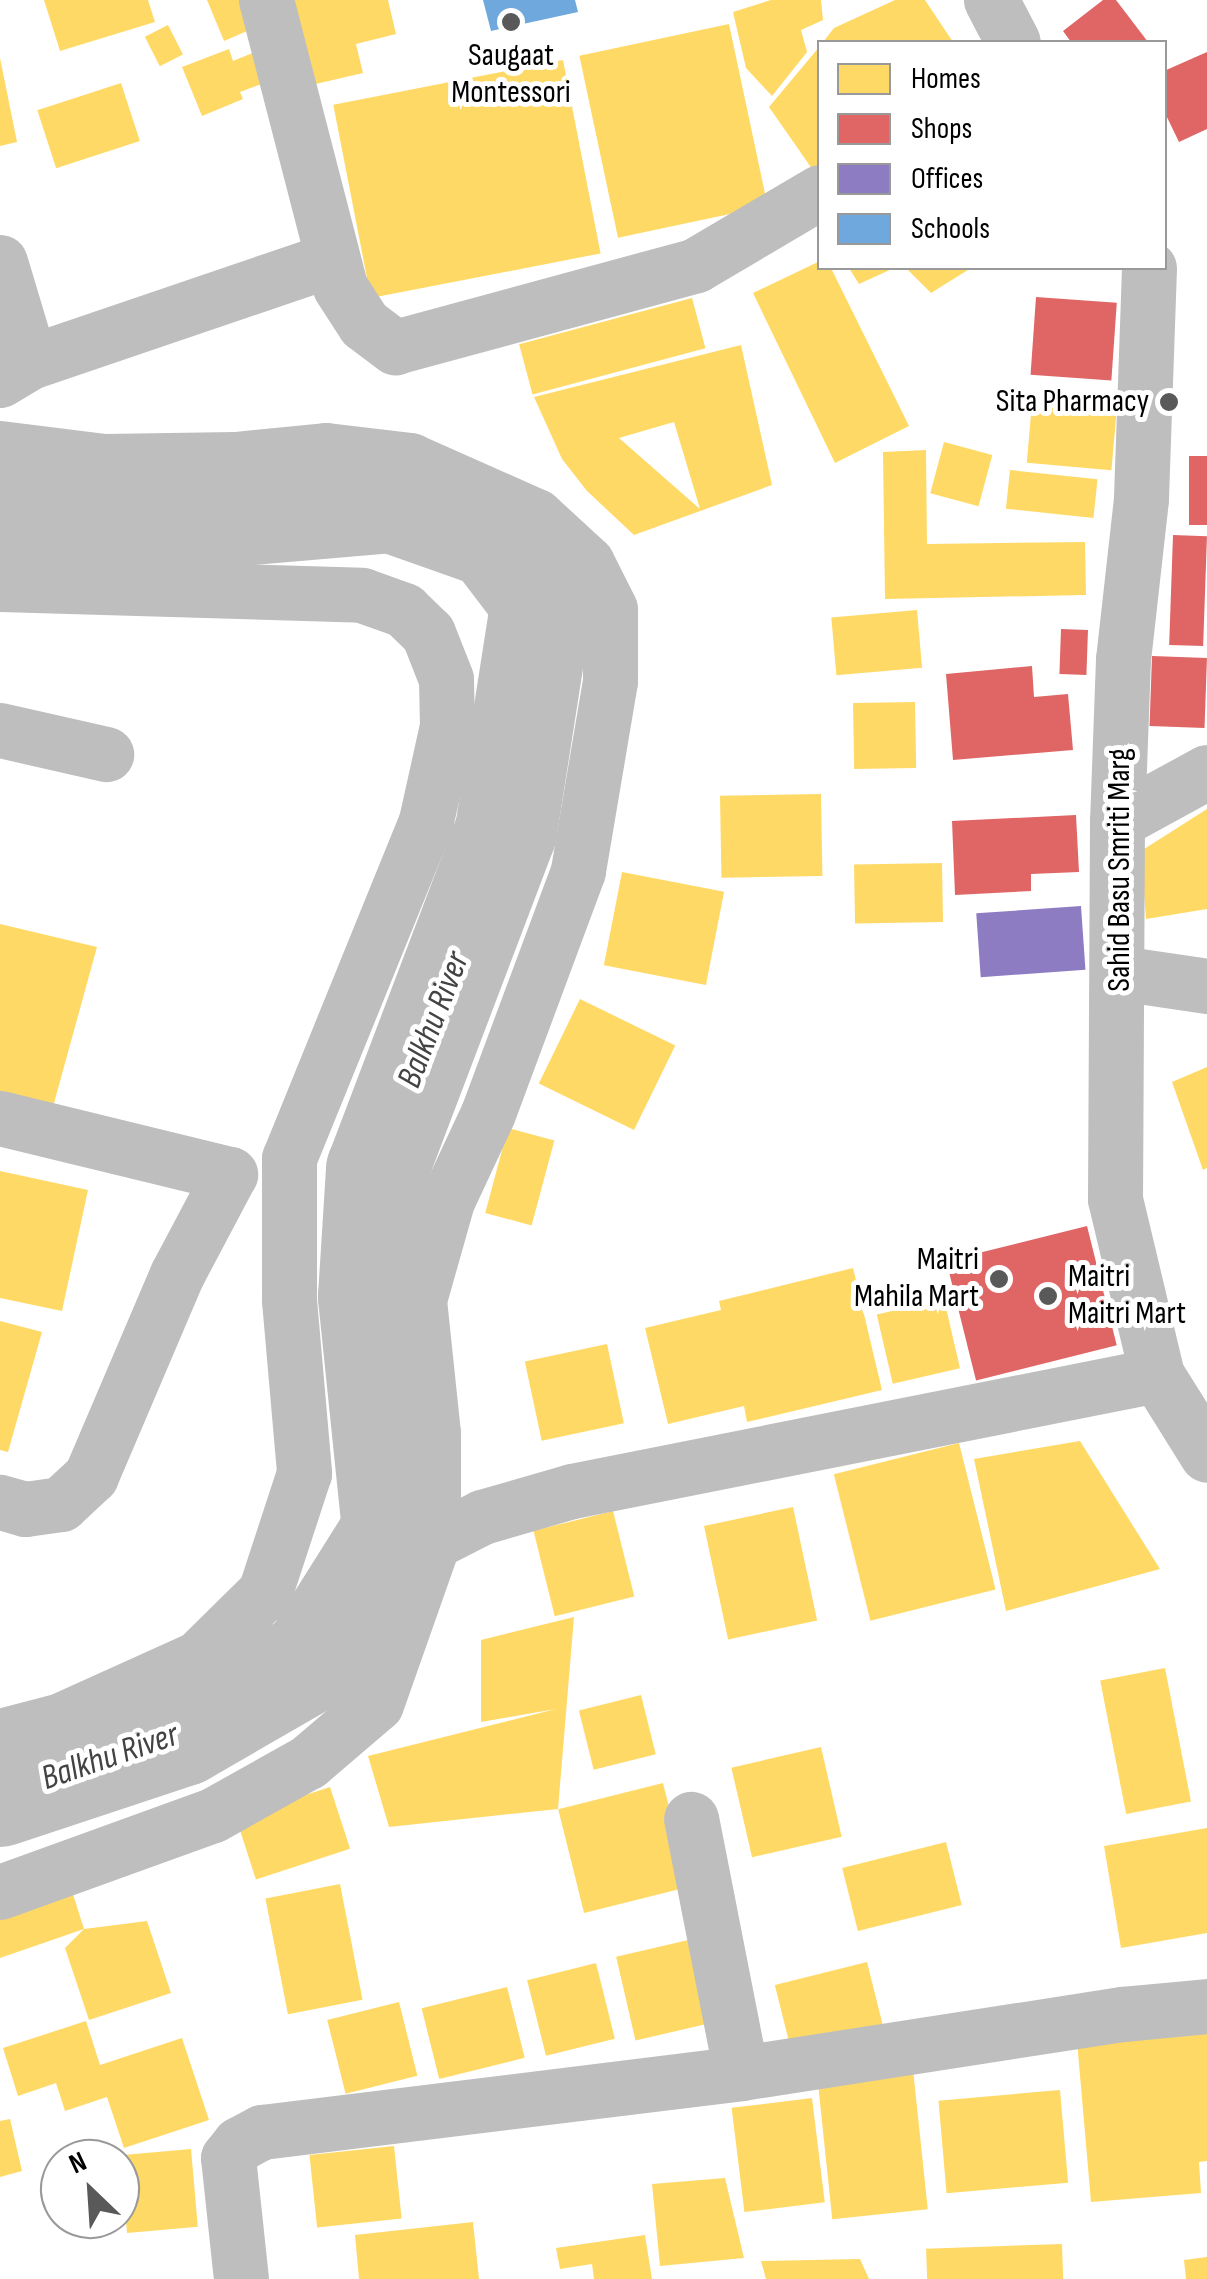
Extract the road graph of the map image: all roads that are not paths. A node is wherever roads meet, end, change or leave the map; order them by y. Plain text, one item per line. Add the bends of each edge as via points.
1 (266, 0) edge
2 (991, 0) edge
3 (1012, 40) edge
4 (817, 194) edge
5 (332, 259) junction
6 (0, 262) edge
7 (1149, 270) edge
8 (15, 371) edge
9 (0, 448) edge
10 (0, 584) edge
11 (0, 730) edge
12 (106, 754) dead end
13 (1207, 772) edge
14 (1117, 821) junction
15 (1119, 973) junction
16 (1207, 986) edge
17 (0, 1118) edge
18 (289, 1158) junction
19 (230, 1174) junction
20 (1157, 1375) junction
21 (1207, 1455) edge
22 (0, 1502) edge
23 (433, 1542) junction
24 (0, 1736) edge
25 (691, 1819) dead end
26 (0, 1892) edge
27 (1207, 2006) edge
28 (741, 2072) junction
29 (241, 2279) edge

1 - 5 street
2 - 3 street
4 - 5 street via 696,265 396,347 364,324 340,287
5 - 8 street
6 - 8 street
7 - 14 street, Sahid Basu Smriti Marg via 1141,499 1123,659
9 - 23 street via 104,461 326,450 410,460 536,516 587,563 610,609 610,681 578,871 488,1113 446,1201 419,1300 432,1433
10 - 18 street via 362,595 404,610 428,633 446,680 447,726 426,821
11 - 12 street
13 - 14 street
14 - 15 street, Sahid Basu Smriti Marg
15 - 16 street
15 - 20 street, Sahid Basu Smriti Marg via 1115,1199
17 - 19 street
18 - 19 street
18 - 24 street via 289,1300 304,1472 265,1592 198,1658 61,1720
19 - 22 street via 177,1274 92,1476 61,1504 24,1509
20 - 21 street, Sahid Basu Smriti Marg
20 - 23 street via 572,1491 482,1517
23 - 26 street via 376,1704 308,1762 213,1816
25 - 28 street
27 - 28 street
28 - 29 street via 262,2132 228,2158

